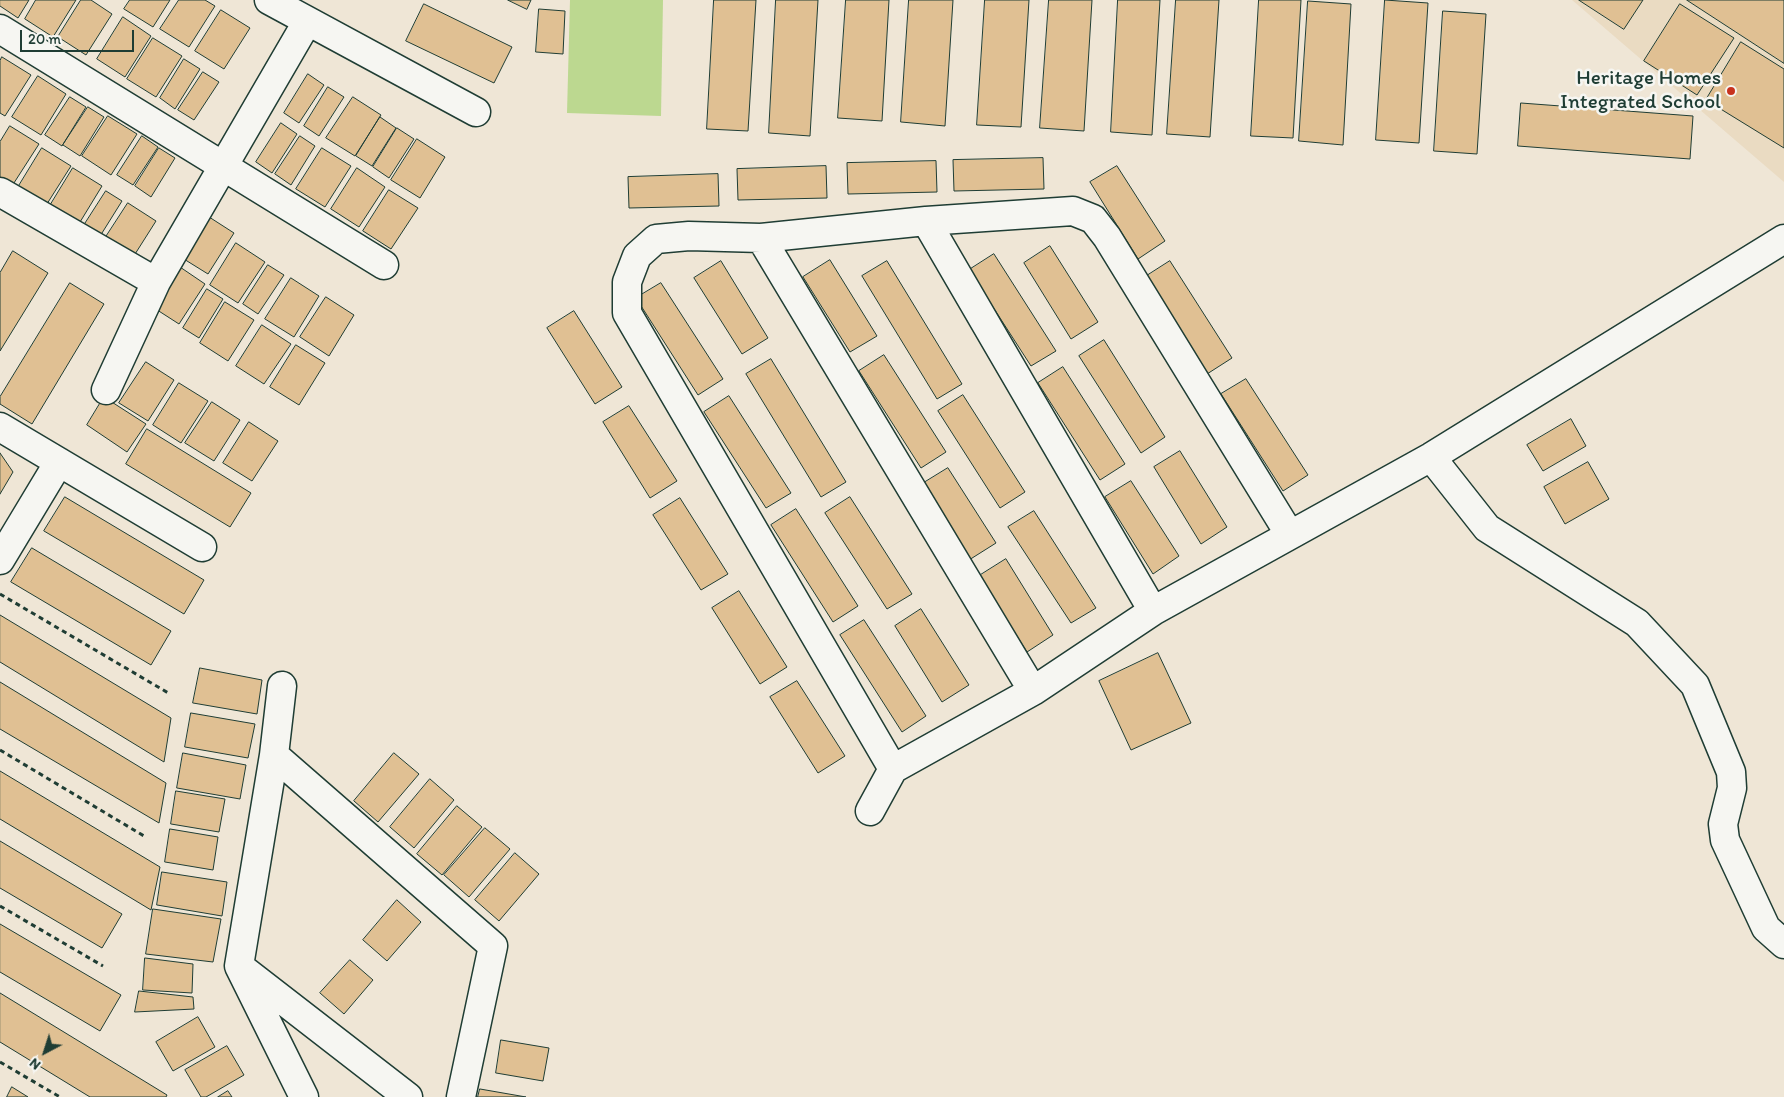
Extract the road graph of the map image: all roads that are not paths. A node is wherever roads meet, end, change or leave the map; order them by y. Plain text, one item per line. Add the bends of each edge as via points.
1 (268, 0) edge
2 (307, 22) junction
3 (0, 29) edge
4 (476, 112) dead end
5 (224, 166) junction
6 (0, 192) edge
7 (926, 221) junction
8 (761, 238) junction
9 (1784, 239) edge
10 (384, 265) dead end
11 (156, 282) junction
12 (106, 390) dead end
13 (0, 427) edge
14 (1431, 456) junction
15 (58, 462) junction
16 (1290, 535) junction
17 (202, 548) dead end
18 (0, 560) edge
19 (1153, 611) junction
20 (282, 686) dead end
21 (1033, 691) junction
22 (274, 755) junction
23 (893, 769) junction
24 (870, 811) dead end
25 (1784, 944) edge
26 (239, 966) junction
27 (304, 1097) edge
28 (408, 1097) edge
29 (461, 1097) edge

1 - 2 street
2 - 4 street
2 - 5 street
3 - 5 street
5 - 10 street
5 - 11 street
6 - 11 street
7 - 8 street
7 - 16 street via 1073,211 1093,219 1107,236
7 - 19 street
8 - 21 street
8 - 23 street via 689,236 656,239 637,256 626,282 627,314
9 - 14 street
11 - 12 street
13 - 15 street
14 - 16 street
14 - 25 street via 1488,528 1637,623 1695,685 1731,772 1732,788 1723,824 1725,840 1766,928
15 - 17 street
15 - 18 street
16 - 19 street
19 - 21 street
20 - 22 street
21 - 23 street
22 - 26 street
22 - 29 street via 493,946
23 - 24 street
26 - 27 street
26 - 28 street

